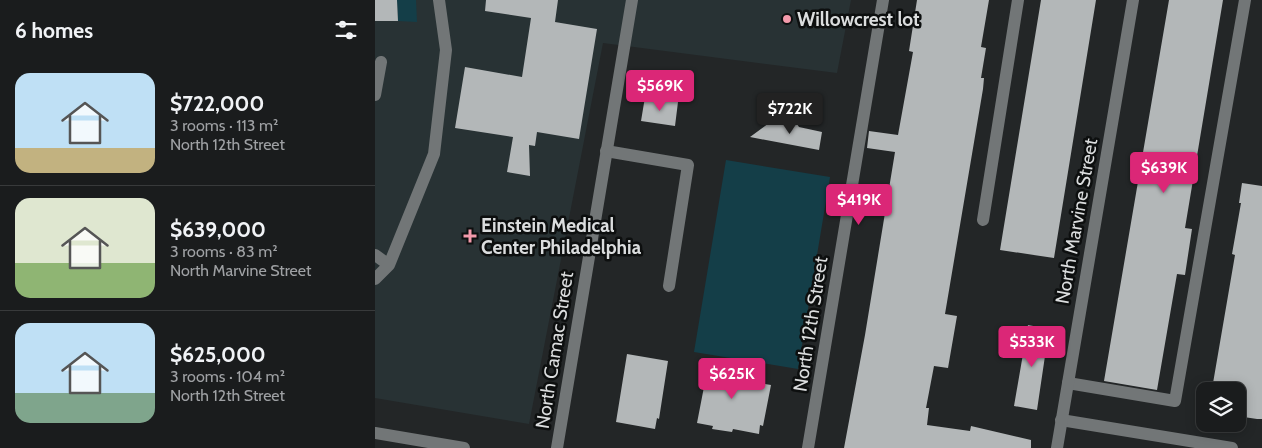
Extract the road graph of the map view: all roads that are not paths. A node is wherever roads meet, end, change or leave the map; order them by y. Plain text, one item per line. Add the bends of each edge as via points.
1 (439, 0) edge
2 (632, 0) edge
3 (883, 0) edge
4 (1018, 0) edge
5 (1133, 0) edge
6 (1245, 0) edge
7 (381, 62) dead end
8 (375, 96) edge
9 (606, 151) junction
10 (983, 220) dead end
11 (375, 255) edge
12 (389, 265) junction
13 (375, 279) edge
14 (669, 286) dead end
15 (1068, 383) junction
16 (1061, 420) junction
17 (375, 433) edge
18 (464, 448) edge
19 (557, 448) edge
20 (808, 448) edge
21 (1057, 448) edge
22 (1232, 448) edge

1 - 12 street via 446,50 434,154
2 - 9 street, North Camac Street
3 - 20 street, North 12th Street
4 - 10 street
5 - 15 street, North Marvine Street
6 - 15 street via 1175,401
7 - 8 street
9 - 14 street via 688,164
9 - 19 street, North Camac Street
11 - 12 street
12 - 13 street
15 - 16 street, North Marvine Street
16 - 21 street, North Marvine Street
16 - 22 street
17 - 18 street

